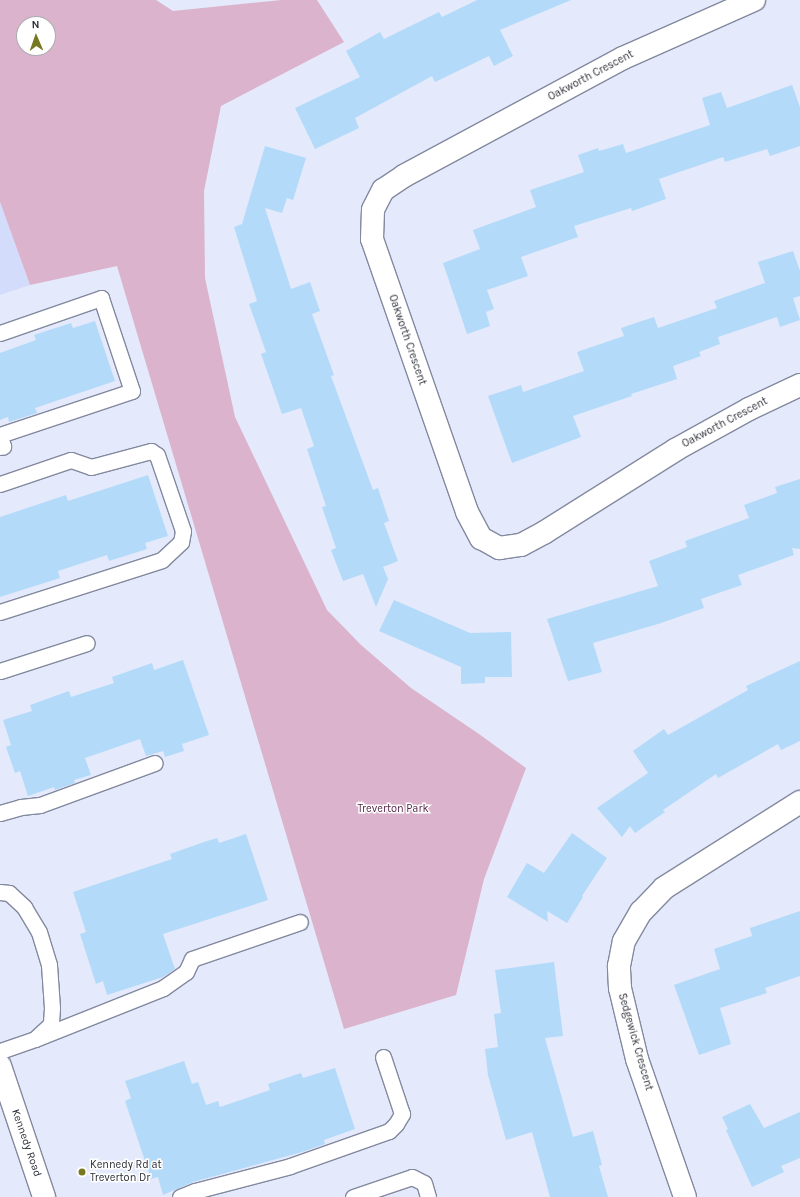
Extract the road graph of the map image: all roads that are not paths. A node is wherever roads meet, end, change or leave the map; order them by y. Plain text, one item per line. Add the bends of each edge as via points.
1 (754, 0) edge
2 (0, 333) edge
3 (800, 385) edge
4 (0, 434) edge
5 (0, 438) edge
6 (0, 447) edge
7 (0, 484) edge
8 (0, 612) edge
9 (86, 643) dead end
10 (0, 671) edge
11 (155, 763) dead end
12 (800, 802) edge
13 (0, 813) edge
14 (0, 892) edge
15 (300, 922) dead end
16 (35, 1039) junction
17 (0, 1051) edge
18 (383, 1057) dead end
19 (0, 1066) edge
20 (44, 1197) edge
21 (180, 1197) edge
22 (353, 1197) edge
23 (428, 1197) edge
24 (685, 1197) edge

1 - 3 street, Oakworth Crescent via 623,58 404,176 383,190 373,210 372,239 467,512 481,538 499,548 520,545 545,532 676,450 749,409
2 - 4 lane via 101,298 132,391
5 - 6 lane via 3,446
7 - 8 lane via 71,460 91,467 151,450 157,455 183,531 181,542 162,560
9 - 10 lane
11 - 13 lane via 40,805
12 - 24 street, Sedgewick Crescent via 664,888 641,912 624,942 619,966 620,988 637,1059
14 - 16 lane via 9,893 24,907 39,932 49,965 51,1024
15 - 16 lane via 192,959 186,972 162,988
16 - 17 lane
18 - 21 lane via 402,1114 390,1131 290,1166
19 - 20 street, Kennedy Road
22 - 23 lane via 412,1177 424,1183

